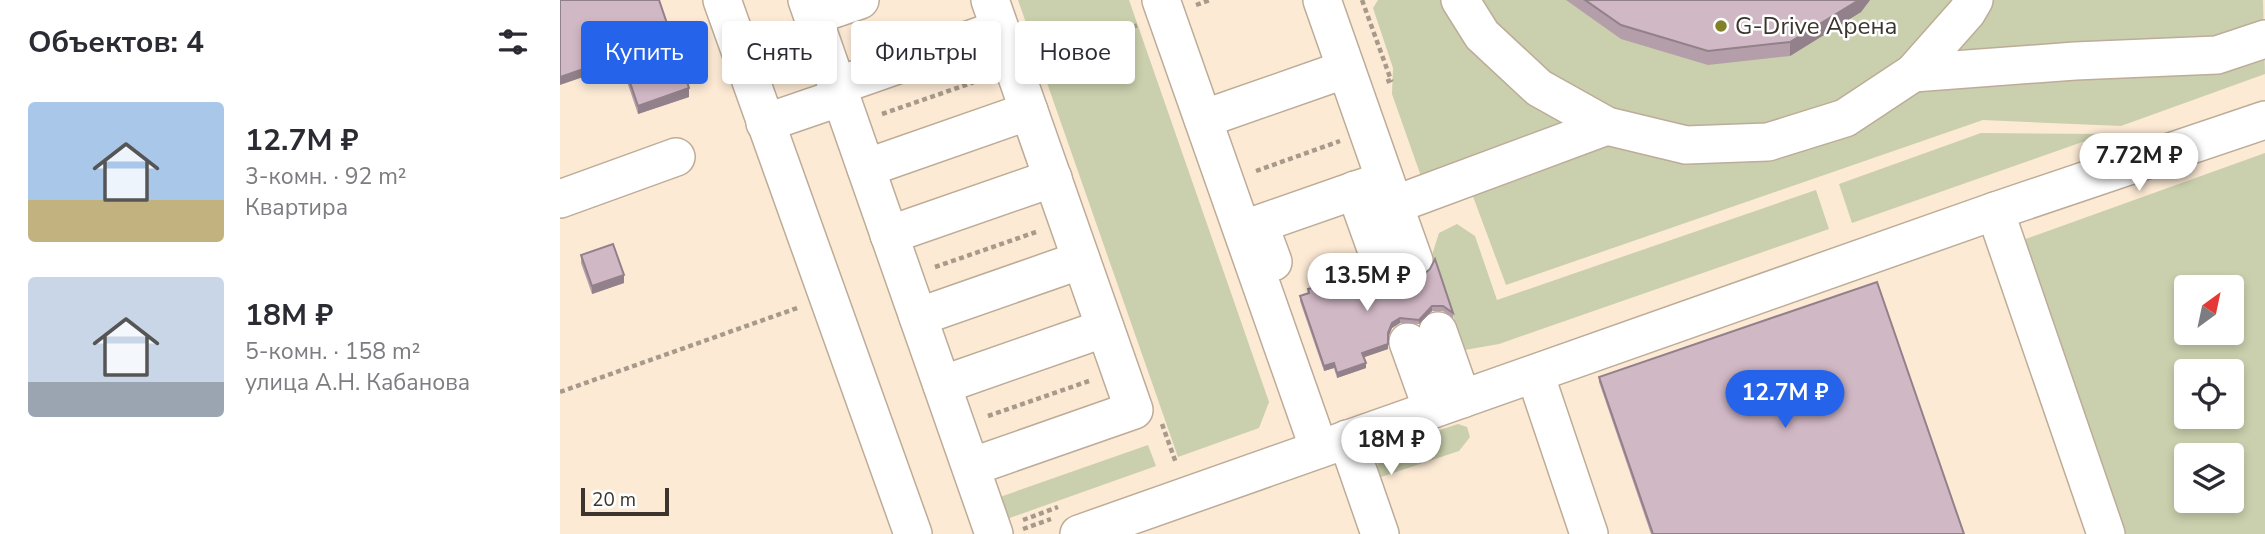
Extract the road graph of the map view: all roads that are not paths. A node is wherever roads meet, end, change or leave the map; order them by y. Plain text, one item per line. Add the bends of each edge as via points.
1 (722, 0) edge
2 (860, 0) edge
3 (1161, 0) edge
4 (1322, 0) edge
5 (1460, 0) edge
6 (1974, 0) edge
7 (810, 8) edge
8 (995, 14) edge
9 (2265, 39) edge
10 (1346, 69) junction
11 (1913, 74) junction
12 (837, 86) junction
13 (1029, 111) junction
14 (762, 113) junction
15 (1203, 119) junction
16 (2265, 120) edge
17 (1607, 126) junction
18 (676, 157) dead end
19 (866, 168) junction
20 (1053, 178) junction
21 (1378, 192) junction
22 (560, 200) edge
23 (1995, 211) junction
24 (890, 235) junction
25 (1081, 260) junction
26 (1399, 266) dead end
27 (918, 317) junction
28 (1105, 328) junction
29 (1423, 336) dead end
30 (1535, 374) junction
31 (942, 385) junction
32 (1447, 404) junction
33 (1334, 444) junction
34 (971, 467) junction
35 (913, 534) edge
36 (994, 534) edge
37 (1079, 534) edge
38 (1380, 534) edge
39 (1589, 534) edge
40 (2106, 534) edge

1 - 14 street
2 - 7 street
3 - 15 street
4 - 10 street
5 - 17 street via 1482,35 1539,89
6 - 11 street
7 - 12 street
8 - 12 street
8 - 13 street
9 - 11 street via 2217,55
10 - 15 street
10 - 21 street via 1368,131
11 - 17 street via 1845,118 1768,142 1686,145
12 - 14 street
12 - 19 street
13 - 19 street
13 - 20 street
14 - 35 street
15 - 33 street
16 - 23 street
17 - 21 street
18 - 22 street
19 - 24 street
20 - 24 street
20 - 25 street
21 - 26 street
21 - 33 street via 1259,224
23 - 30 street
23 - 40 street
24 - 27 street
25 - 27 street
25 - 28 street
27 - 31 street
28 - 31 street
28 - 34 street via 1134,410
29 - 32 street
30 - 32 street
30 - 39 street
31 - 34 street
32 - 33 street
33 - 37 street
33 - 38 street
34 - 36 street

